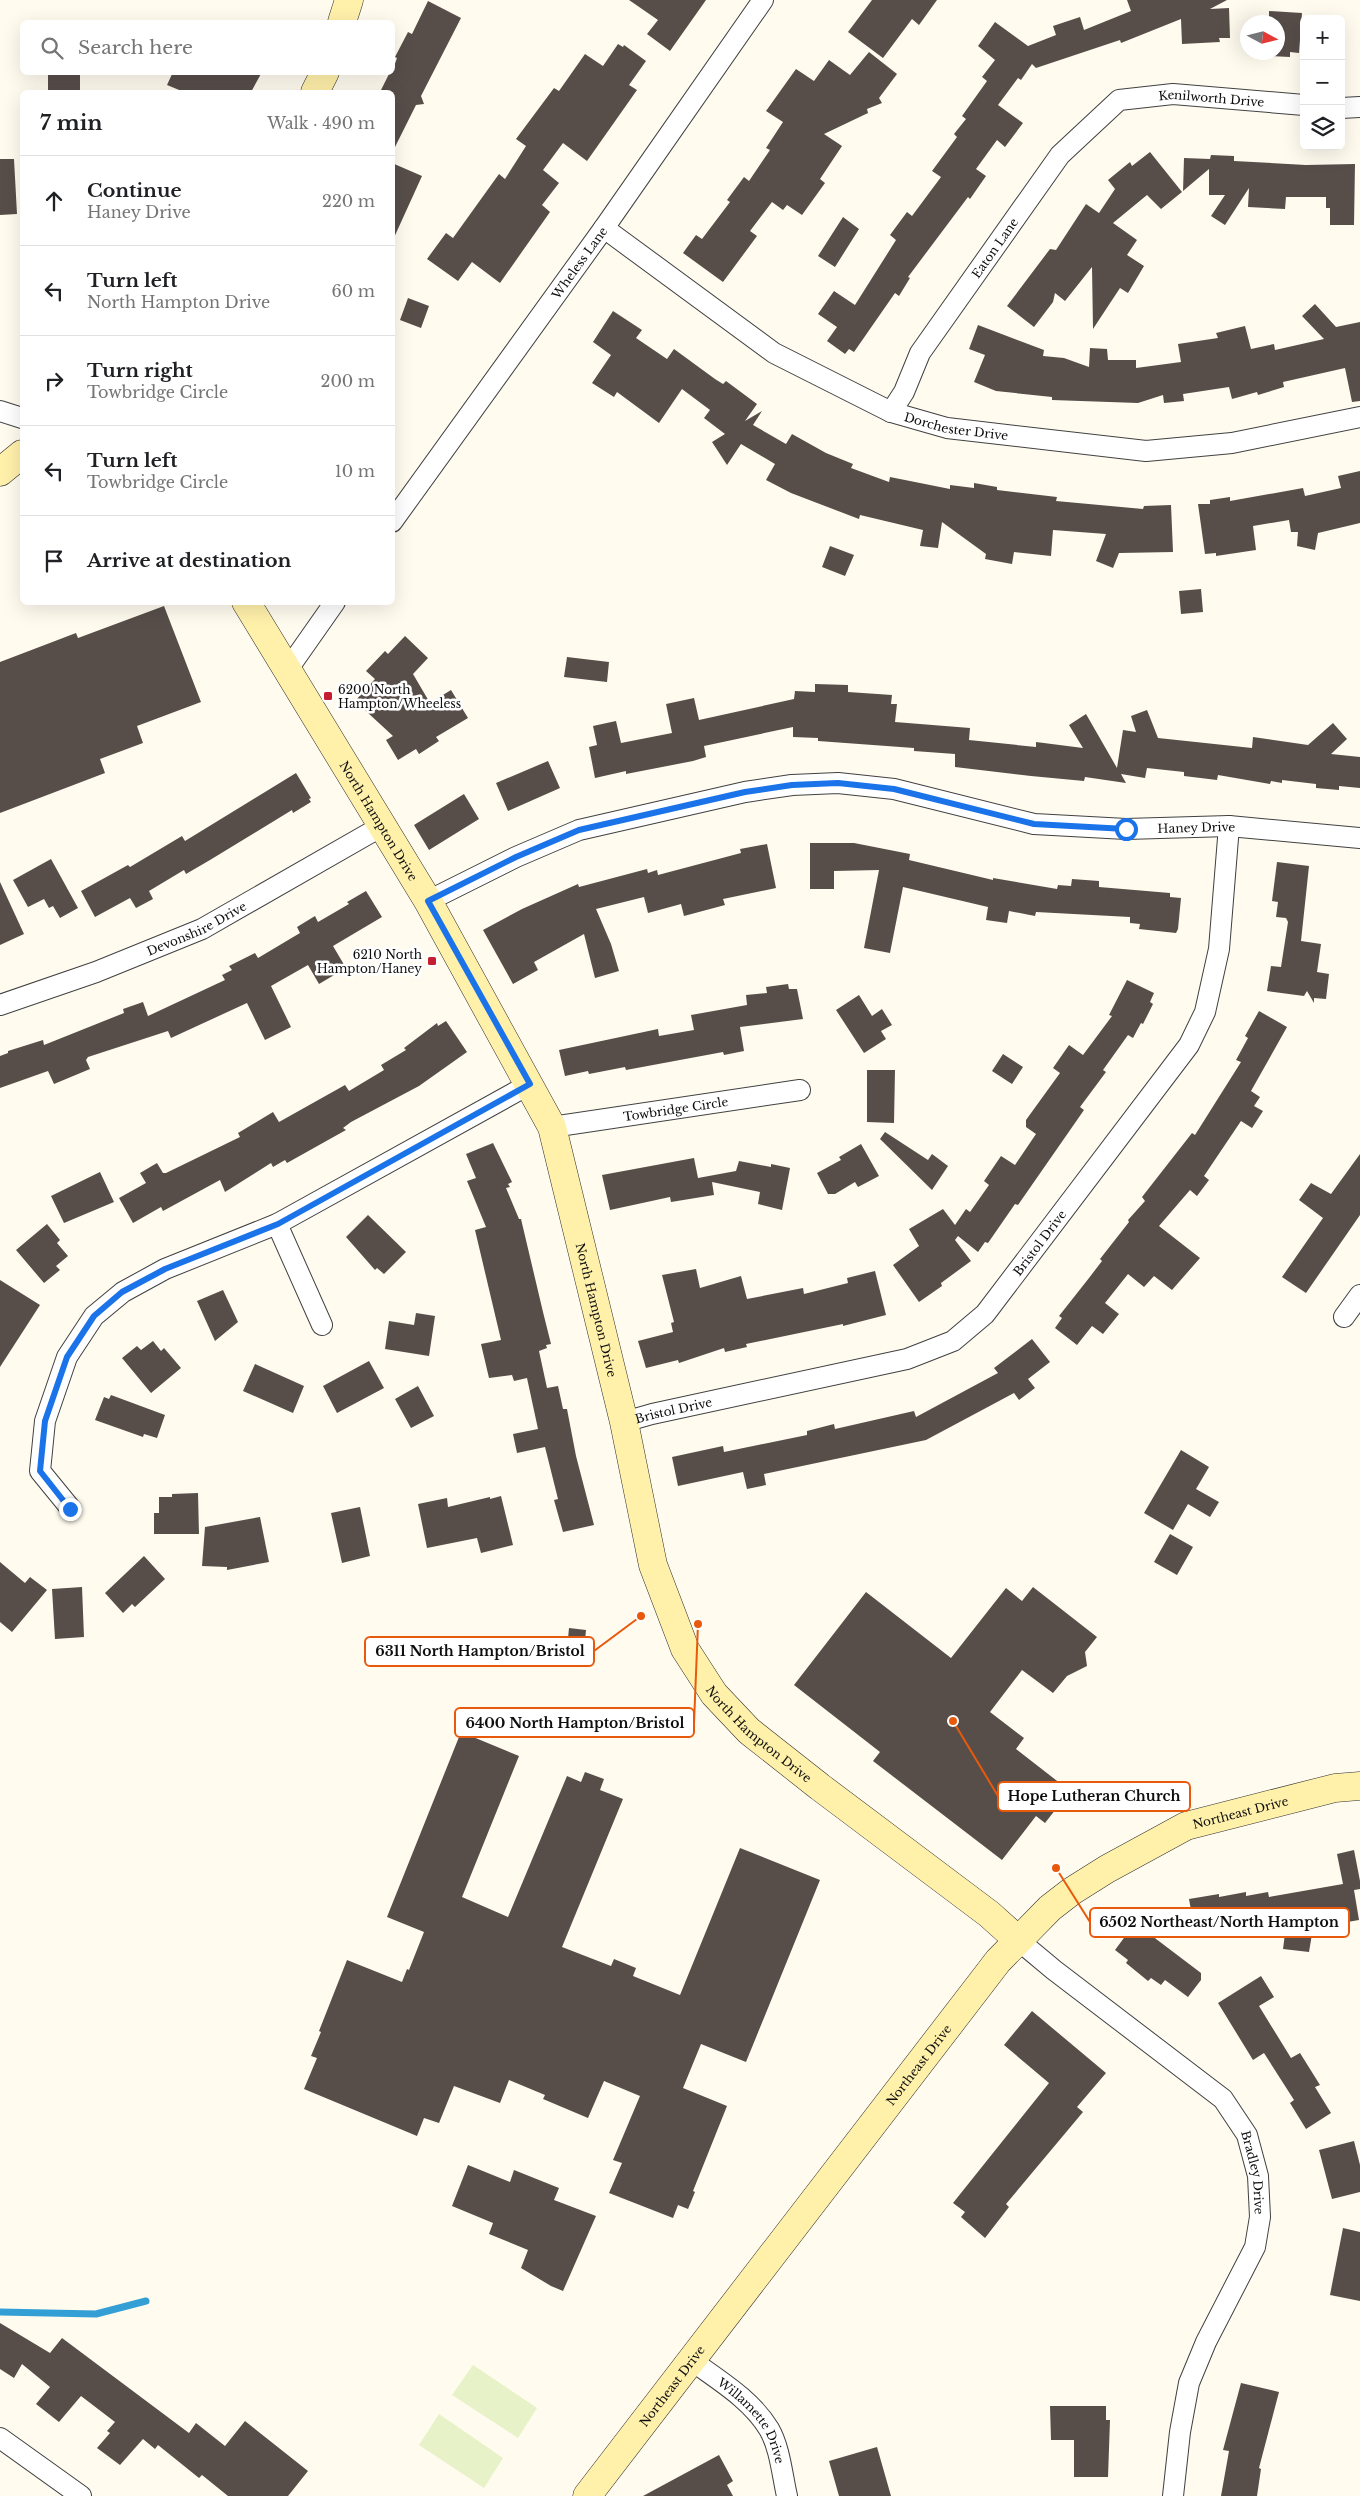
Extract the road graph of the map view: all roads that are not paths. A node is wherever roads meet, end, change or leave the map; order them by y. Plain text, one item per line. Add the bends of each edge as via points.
1 (349, 0) edge
2 (763, 0) edge
3 (343, 20) edge
4 (324, 75) edge
5 (316, 90) edge
6 (1119, 100) joint
7 (1300, 105) edge
8 (1360, 107) edge
9 (1345, 108) edge
10 (604, 228) junction
11 (0, 411) edge
12 (891, 412) junction
13 (20, 417) edge
14 (1360, 417) edge
15 (395, 518) edge
16 (248, 605) edge
17 (333, 605) edge
18 (288, 669) junction
19 (382, 826) junction
20 (1229, 826) junction
21 (1360, 838) edge
22 (428, 901) junction
23 (0, 1005) edge
24 (530, 1084) junction
25 (800, 1090) dead end
26 (552, 1127) junction
27 (278, 1224) junction
28 (1360, 1294) edge
29 (1344, 1317) dead end
30 (322, 1325) dead end
31 (624, 1422) junction
32 (70, 1509) dead end
33 (1360, 1786) edge
34 (1018, 1940) junction
35 (691, 2360) junction
36 (0, 2438) edge
37 (81, 2496) edge
38 (587, 2496) edge
39 (787, 2496) edge
40 (1174, 2496) edge

1 - 3 street
2 - 10 street, Wheless Lane
4 - 5 street
6 - 7 street, Kenilworth Drive via 1172,94
6 - 12 street, Eaton Lane via 1060,154 920,353 904,392
8 - 9 street
10 - 12 street, Dorchester Drive via 774,353
10 - 15 street, Wheless Lane
11 - 13 street
12 - 14 street, Dorchester Drive via 947,428 1146,451 1232,443
16 - 18 street, North Hampton Drive
17 - 18 street
18 - 19 street, North Hampton Drive
19 - 22 street, North Hampton Drive
19 - 23 street, Devonshire Drive via 202,929 96,972
20 - 21 street, Haney Drive
20 - 22 street, Haney Drive via 1126,829 1034,824 894,789 838,783 792,785 745,792 579,830
20 - 31 street, Bristol Drive via 1219,949 1205,1012 1189,1045 984,1314 953,1342 906,1359
22 - 24 street, North Hampton Drive
24 - 26 street, North Hampton Drive
24 - 27 street
25 - 26 street, Towbridge Circle
26 - 31 street, North Hampton Drive
27 - 30 street
27 - 32 street via 165,1269 122,1292 94,1316 67,1357 45,1421 40,1471
28 - 29 street
31 - 34 street, North Hampton Drive via 653,1565 685,1649 714,1694 749,1731 989,1914
33 - 34 street, Northeast Drive via 1335,1788 1186,1826 1072,1891
34 - 35 street, Northeast Drive via 998,1961
34 - 40 street, Bradley Drive via 1223,2099 1247,2135 1258,2176 1260,2217 1255,2247 1206,2342 1189,2383
35 - 38 street, Northeast Drive
35 - 39 street, Willamette Drive via 753,2407 769,2430 779,2456
36 - 37 street

